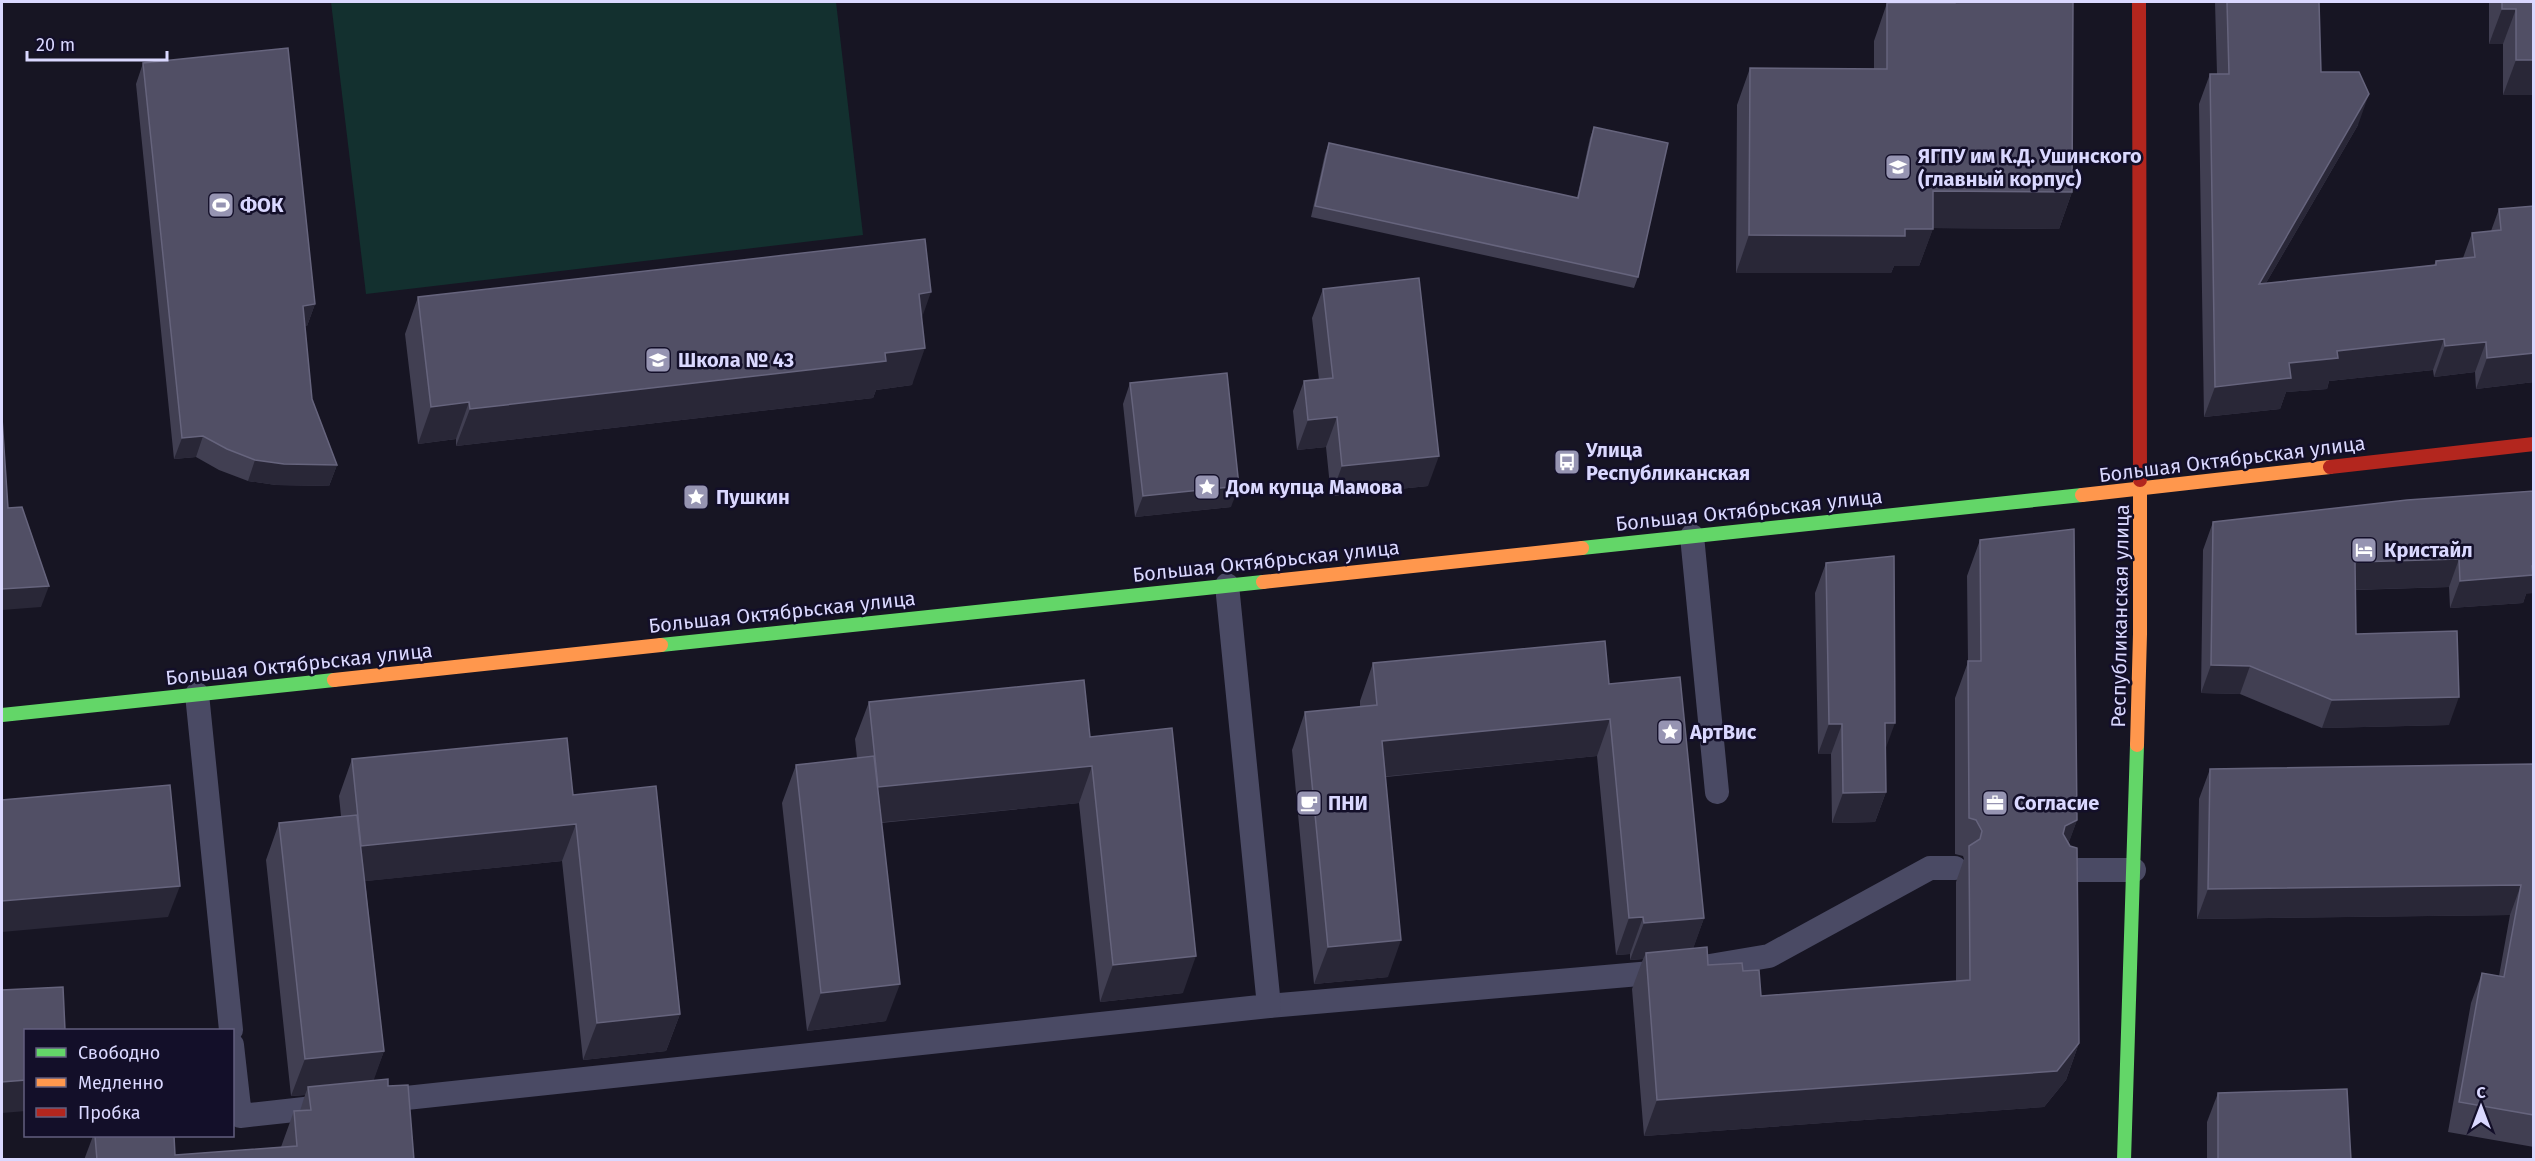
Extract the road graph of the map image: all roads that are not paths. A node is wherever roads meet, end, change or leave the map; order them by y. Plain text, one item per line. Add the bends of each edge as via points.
1 (2139, 2) edge
2 (2534, 444) edge
3 (2141, 489) junction
4 (1692, 536) junction
5 (1227, 585) junction
6 (197, 694) junction
7 (2, 715) edge
8 (1718, 792) dead end
9 (1955, 868) dead end
10 (2064, 870) edge
11 (2134, 870) junction
12 (1269, 1006) junction
13 (231, 1029) edge
14 (234, 1063) edge
15 (2124, 1160) edge

1 - 3 main road, Республиканская улица
2 - 3 main road, Большая Октябрьская улица
3 - 4 main road, Большая Октябрьская улица
3 - 11 main road, Республиканская улица
4 - 5 main road, Большая Октябрьская улица
4 - 8 lane
5 - 6 main road, Большая Октябрьская улица
5 - 12 lane
6 - 7 main road, Большая Октябрьская улица
6 - 13 lane
9 - 12 lane via 1930,868 1769,956 1686,970
10 - 11 lane
11 - 15 main road, Республиканская улица
12 - 14 lane via 240,1116

